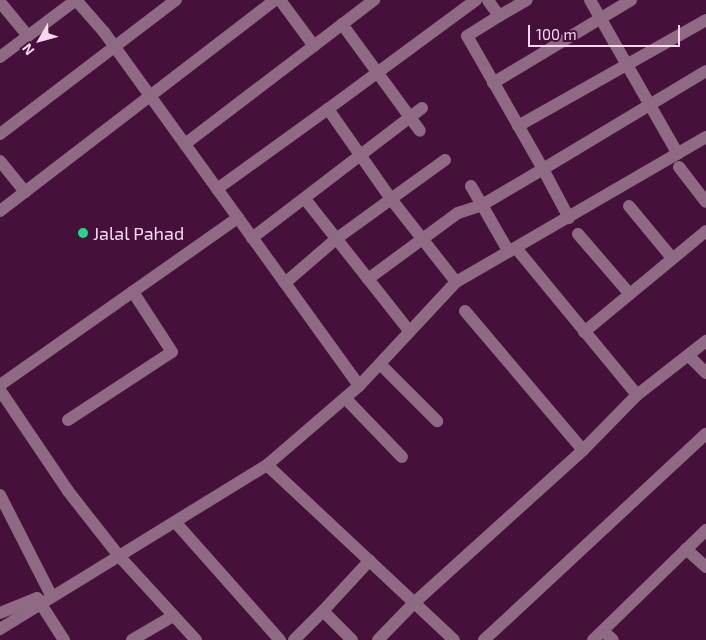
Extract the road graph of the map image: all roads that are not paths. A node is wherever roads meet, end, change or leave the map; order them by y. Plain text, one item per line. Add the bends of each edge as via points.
1 (76, 0) edge
2 (176, 0) edge
3 (275, 0) edge
4 (280, 0) edge
5 (374, 0) edge
6 (476, 0) edge
7 (488, 0) edge
8 (527, 0) edge
9 (590, 0) edge
10 (631, 0) edge
11 (0, 2) edge
12 (498, 16) junction
13 (601, 19) junction
14 (706, 20) edge
15 (342, 24) junction
16 (28, 36) junction
17 (314, 46) junction
18 (115, 47) junction
19 (0, 57) edge
20 (629, 64) junction
21 (706, 71) edge
22 (378, 72) junction
23 (493, 82) junction
24 (149, 95) junction
25 (650, 102) junction
26 (422, 108) dead end
27 (328, 109) junction
28 (410, 117) junction
29 (518, 126) junction
30 (420, 131) dead end
31 (0, 134) edge
32 (706, 137) edge
33 (185, 144) junction
34 (360, 154) junction
35 (0, 160) edge
36 (445, 160) dead end
37 (678, 160) junction
38 (543, 169) junction
39 (471, 186) dead end
40 (217, 189) junction
41 (25, 192) junction
42 (304, 199) junction
43 (391, 199) junction
44 (706, 202) edge
45 (482, 205) junction
46 (629, 206) dead end
47 (0, 211) edge
48 (238, 218) junction
49 (569, 218) junction
50 (706, 231) edge
51 (578, 234) dead end
52 (252, 238) junction
53 (336, 239) junction
54 (422, 239) junction
55 (513, 250) junction
56 (672, 258) junction
57 (368, 279) junction
58 (456, 282) junction
59 (284, 283) junction
60 (133, 292) junction
61 (629, 293) junction
62 (465, 310) dead end
63 (410, 332) junction
64 (584, 332) junction
65 (706, 341) edge
66 (689, 356) junction
67 (380, 364) junction
68 (706, 373) edge
69 (0, 385) edge
70 (359, 386) junction
71 (0, 390) edge
72 (637, 395) junction
73 (345, 398) junction
74 (68, 420) dead end
75 (437, 421) dead end
76 (706, 434) edge
77 (583, 450) junction
78 (402, 457) dead end
79 (268, 466) junction
80 (0, 495) edge
81 (176, 523) junction
82 (706, 530) edge
83 (686, 549) junction
84 (119, 556) junction
85 (370, 560) junction
86 (706, 567) edge
87 (46, 598) junction
88 (415, 602) junction
89 (324, 611) junction
90 (0, 614) edge
91 (173, 616) junction
92 (0, 629) edge
93 (603, 631) junction
94 (64, 640) edge
95 (132, 640) edge
96 (196, 640) edge
97 (280, 640) edge
98 (294, 640) edge
99 (352, 640) edge
100 (378, 640) edge
101 (454, 640) edge
102 (484, 640) edge
103 (593, 640) edge
104 (613, 640) edge

1 - 16 street
1 - 18 street
2 - 18 street
3 - 24 street
4 - 17 street
5 - 15 street
6 - 22 street
7 - 12 street
8 - 12 street
9 - 13 street
10 - 13 street
11 - 16 street
12 - 23 street via 467,36
13 - 20 street
13 - 23 street
14 - 20 street
15 - 17 street
15 - 22 street
16 - 19 street
17 - 33 street
18 - 24 street
18 - 31 street
20 - 25 street
20 - 29 street
21 - 25 street
22 - 27 street
22 - 28 street
23 - 29 street
24 - 33 street
24 - 41 street
25 - 37 street
25 - 38 street
26 - 28 street
27 - 34 street
27 - 40 street
28 - 30 street
28 - 34 street
29 - 38 street
32 - 37 street
33 - 40 street
34 - 42 street
34 - 43 street
35 - 41 street
36 - 43 street
37 - 44 street
37 - 49 street
38 - 45 street
38 - 49 street
39 - 45 street
40 - 48 street
41 - 47 street
42 - 52 street
42 - 53 street
43 - 53 street
43 - 54 street
45 - 54 street via 458,213
45 - 55 street
46 - 56 street
48 - 52 street
48 - 60 street
49 - 55 street
50 - 56 street
51 - 61 street
52 - 59 street
53 - 57 street
53 - 59 street
54 - 57 street
54 - 58 street
55 - 58 street
55 - 64 street
56 - 61 street
57 - 63 street
58 - 63 street
59 - 70 street
60 - 69 street
60 - 74 street via 172,352
61 - 64 street
62 - 77 street
63 - 67 street
64 - 72 street
65 - 66 street
66 - 68 street
66 - 72 street
67 - 70 street
67 - 75 street
70 - 73 street
71 - 84 street via 68,491
72 - 77 street
73 - 78 street
73 - 79 street
76 - 102 street
77 - 88 street
79 - 81 street
79 - 85 street
80 - 87 street
81 - 84 street
81 - 97 street
82 - 83 street
83 - 86 street
83 - 93 street
84 - 87 street
84 - 91 street
85 - 88 street
85 - 89 street
87 - 90 street via 33,598
87 - 92 street
87 - 94 street
88 - 100 street
88 - 101 street
89 - 98 street
89 - 99 street
91 - 95 street
91 - 96 street
93 - 103 street
93 - 104 street

